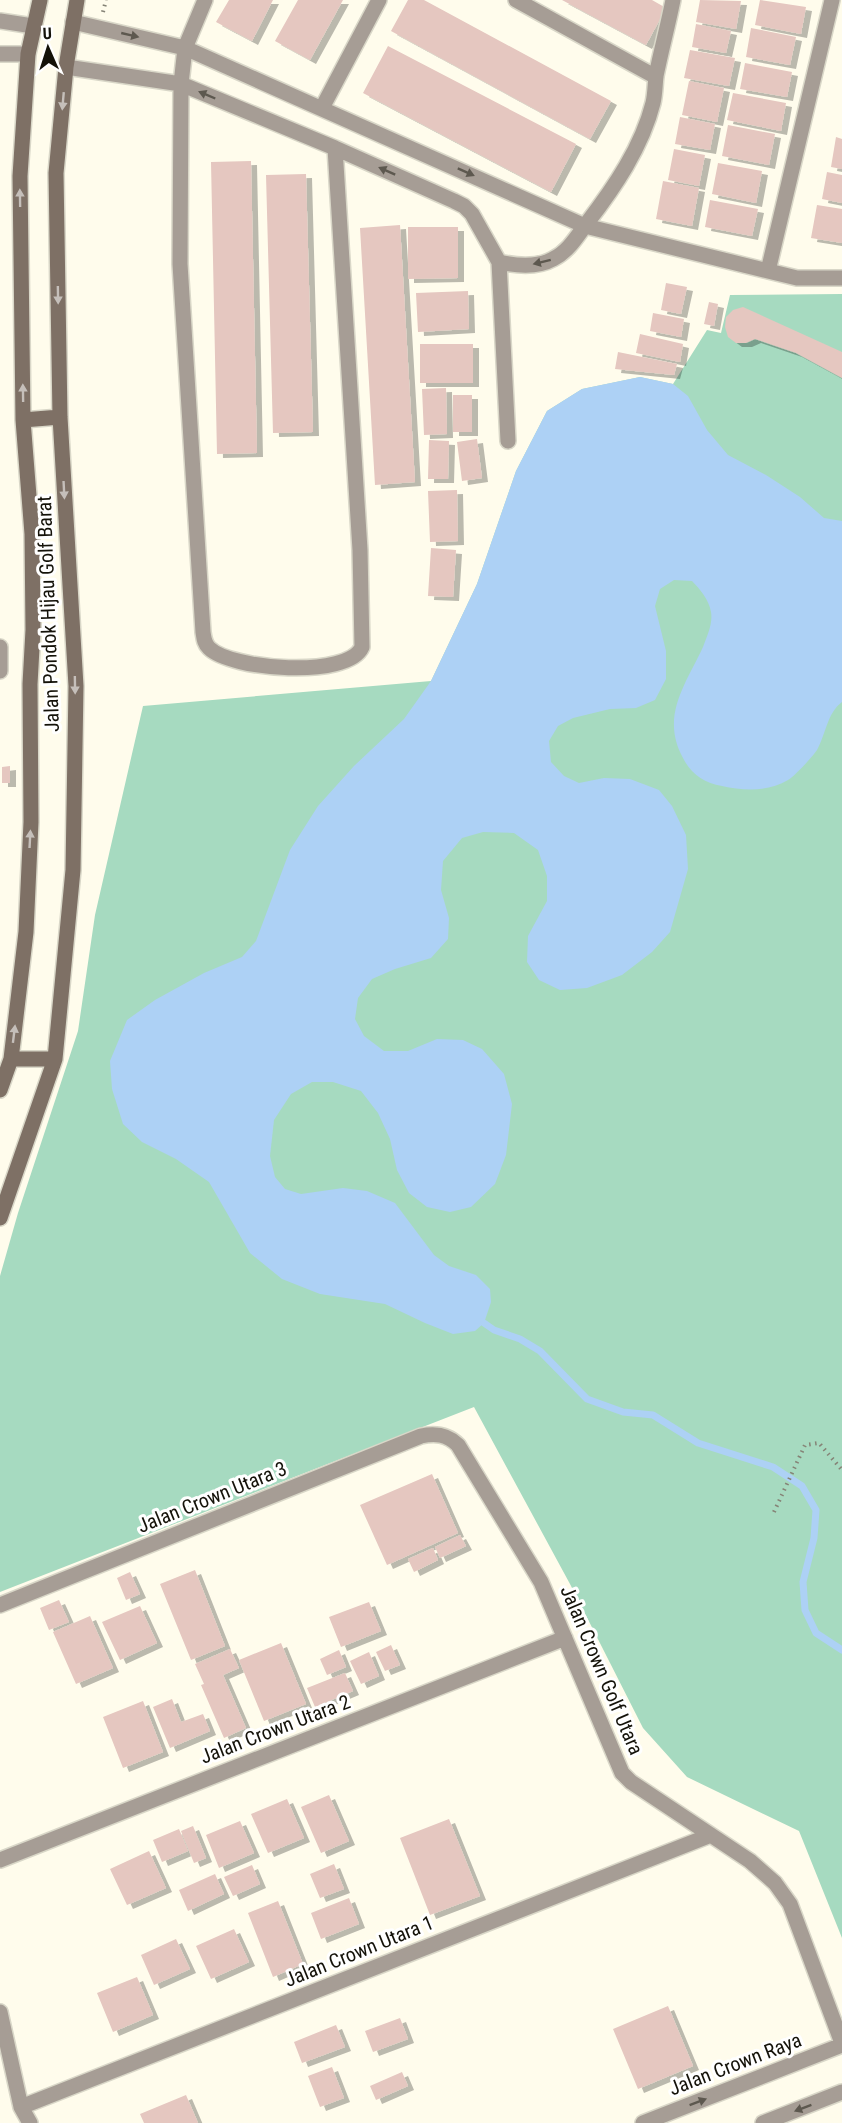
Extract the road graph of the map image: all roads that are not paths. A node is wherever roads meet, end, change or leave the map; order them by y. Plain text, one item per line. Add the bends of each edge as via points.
1 (40, 0) edge
2 (77, 0) edge
3 (205, 0) edge
4 (379, 0) edge
5 (516, 0) edge
6 (673, 0) edge
7 (832, 0) edge
8 (0, 21) edge
9 (74, 22) junction
10 (33, 26) junction
11 (185, 48) junction
12 (0, 54) edge
13 (28, 54) junction
14 (66, 67) junction
15 (656, 77) junction
16 (181, 84) junction
17 (322, 108) junction
18 (335, 148) junction
19 (585, 226) junction
20 (499, 262) junction
21 (768, 271) junction
22 (842, 278) edge
23 (60, 417) junction
24 (23, 420) junction
25 (508, 441) dead end
26 (0, 647) edge
27 (0, 671) edge
28 (11, 1059) junction
29 (55, 1059) junction
30 (0, 1090) edge
31 (0, 1218) edge
32 (441, 1435) joint
33 (0, 1605) edge
34 (565, 1638) junction
35 (711, 1835) junction
36 (0, 1860) edge
37 (0, 2012) edge
38 (842, 2044) edge
39 (842, 2092) edge
40 (21, 2107) junction
41 (30, 2123) edge
42 (643, 2123) edge
43 (764, 2123) edge

1 - 10 street, Jalan Pondok Hijau Golf Barat
2 - 9 street, Jalan Pondok Hijau Golf Barat
3 - 11 street
4 - 17 street
5 - 15 street
6 - 15 street
7 - 21 street
8 - 10 street
9 -> 11 street
9 - 14 street, Jalan Pondok Hijau Golf Barat
10 - 13 street, Jalan Pondok Hijau Golf Barat
11 - 16 street
11 - 17 street
12 - 13 street
24 -> 13 street, Jalan Pondok Hijau Golf Barat via 20,176
14 - 16 street
14 -> 23 street, Jalan Pondok Hijau Golf Barat via 56,173
15 - 19 street via 653,103 641,136 616,183
18 -> 16 street
16 - 18 street via 180,264 204,642 210,650 229,658 269,666 305,668 333,664 347,660 362,647 360,550
17 -> 19 street
20 -> 18 street via 464,206
19 -> 20 street via 564,253 552,260 531,265
19 - 21 street
20 - 25 street
21 - 22 street via 797,278
23 - 24 street
23 -> 29 street, Jalan Pondok Hijau Golf Barat via 76,686 73,870
28 -> 24 street, Jalan Pondok Hijau Golf Barat via 26,932 31,822 32,534
26 - 27 street
28 - 29 street
28 - 30 street, Jalan Pondok Hijau Golf Barat
29 - 31 street, Jalan Pondok Hijau Golf Barat
32 - 33 street, Jalan Crown Utara 3 via 421,1436
32 - 34 street, Jalan Crown Golf Utara via 451,1437 458,1445 541,1582
34 - 35 street, Jalan Crown Golf Utara via 622,1773
34 - 36 street, Jalan Crown Utara 2
35 - 38 street, Jalan Crown Golf Utara via 758,1868 790,1904
35 - 40 street, Jalan Crown Utara 1
37 - 40 street
42 -> 38 street, Jalan Crown Raya
39 -> 43 street
40 - 41 street

